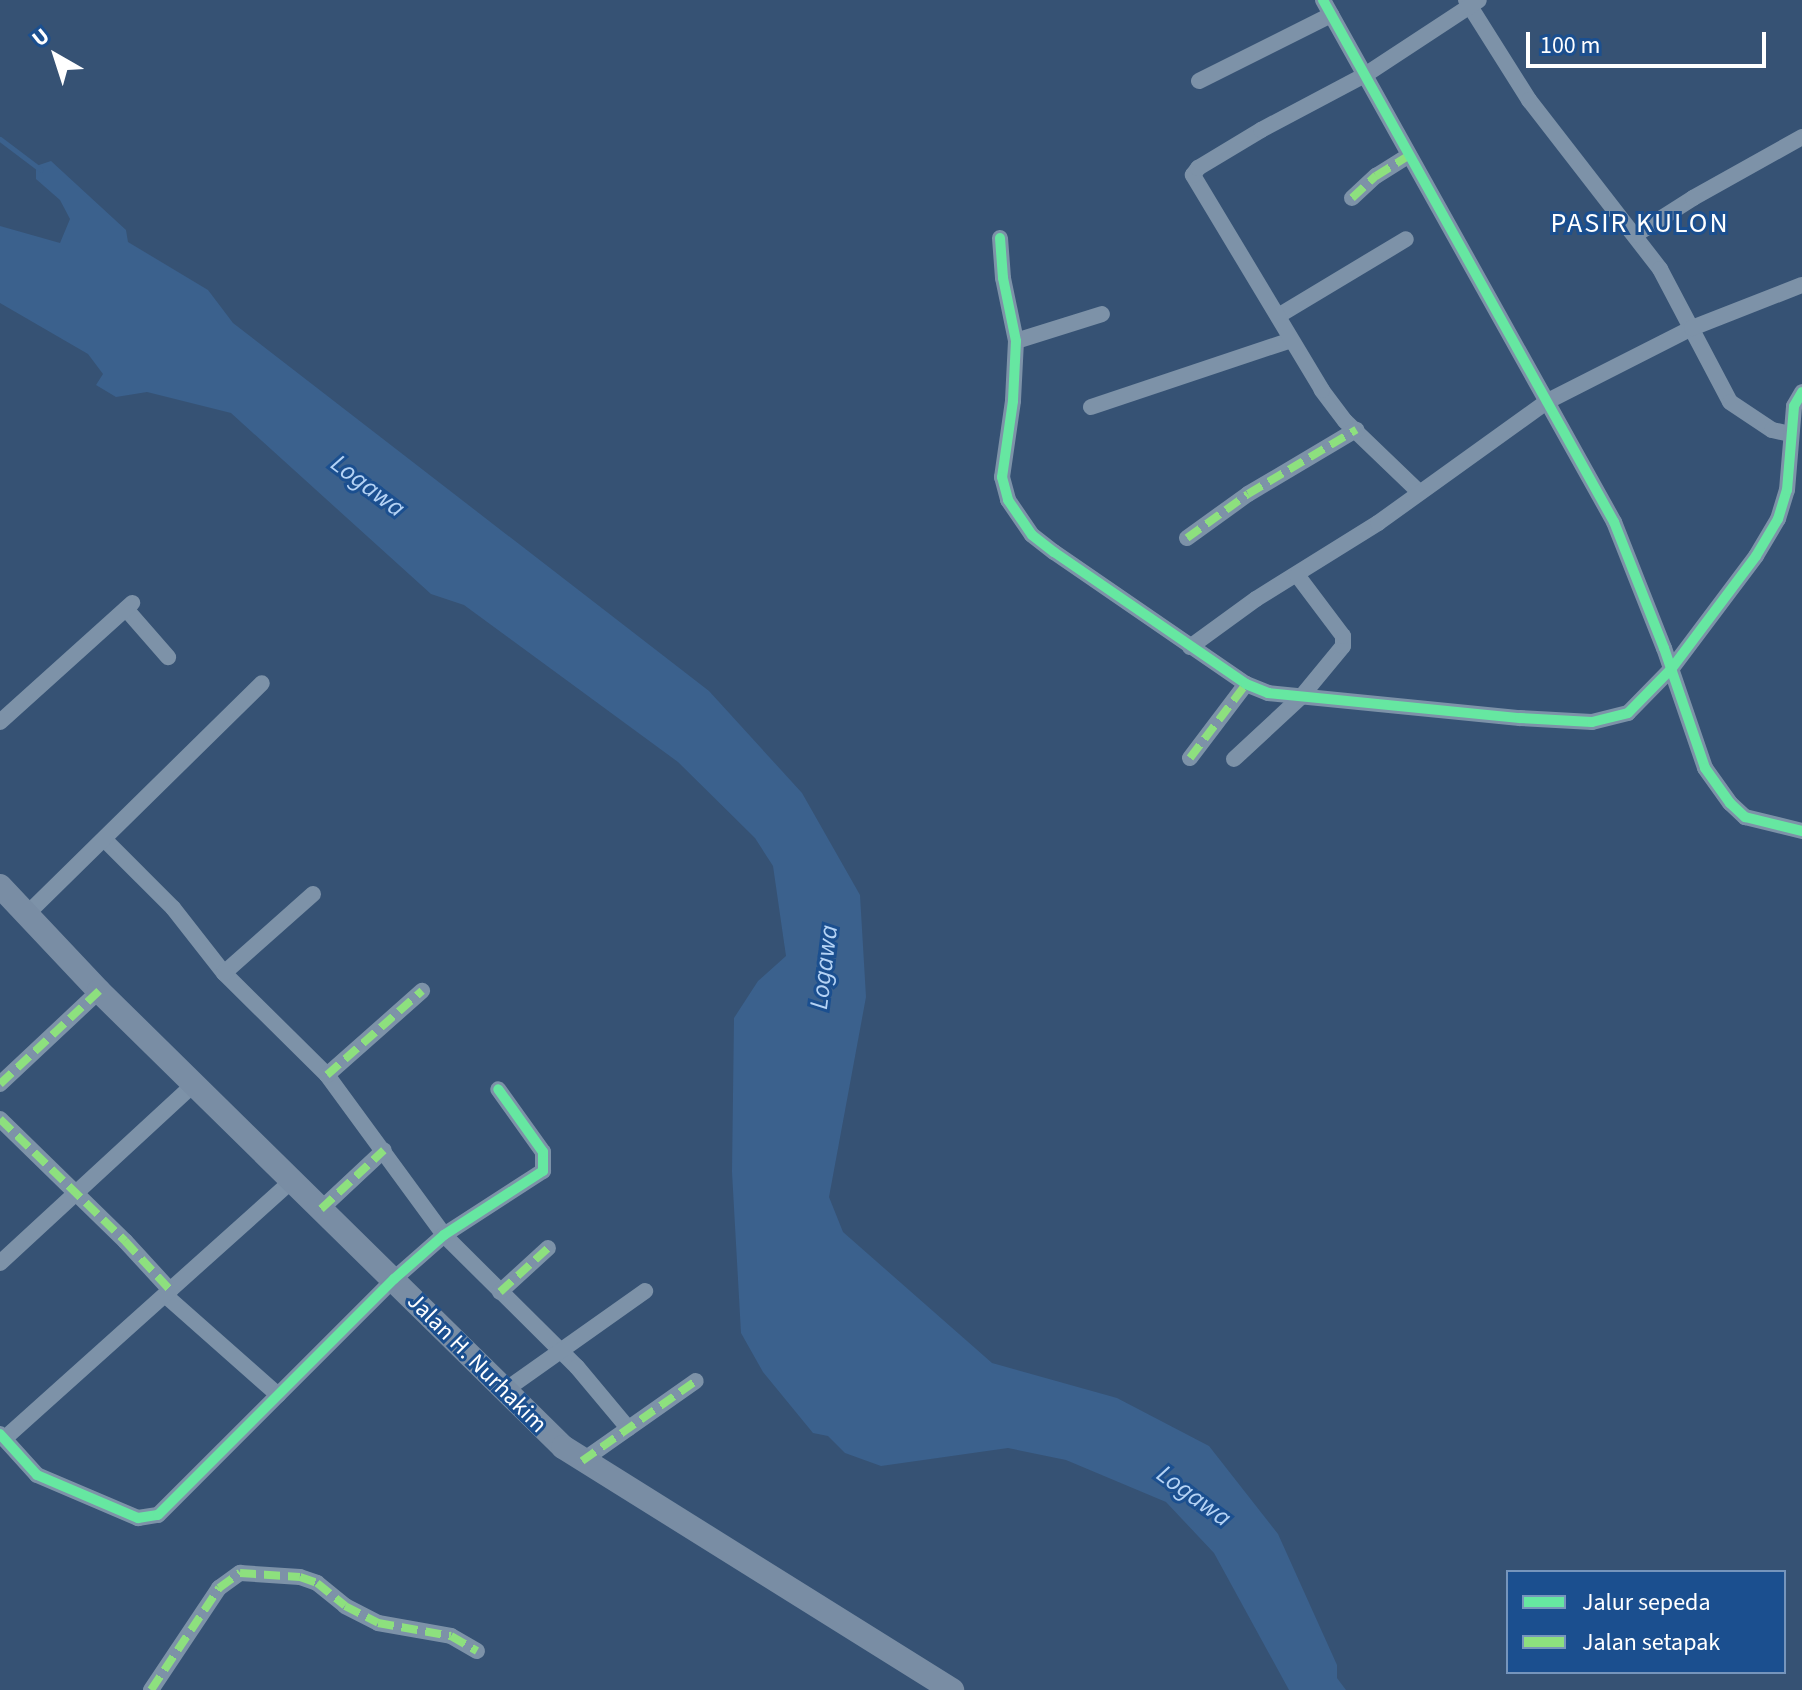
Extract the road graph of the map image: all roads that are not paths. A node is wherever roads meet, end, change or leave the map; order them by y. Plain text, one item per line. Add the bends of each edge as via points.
1 (1471, 2) edge
2 (1327, 7) edge
3 (1365, 75) junction
4 (1199, 81) dead end
5 (1802, 137) edge
6 (1409, 155) junction
7 (1352, 198) dead end
8 (1635, 235) junction
9 (1000, 238) dead end
10 (1406, 239) dead end
11 (1802, 285) edge
12 (1102, 314) dead end
13 (1278, 316) junction
14 (1692, 328) junction
15 (1024, 339) junction
16 (1291, 340) junction
17 (1802, 392) edge
18 (1548, 401) junction
19 (1091, 407) dead end
20 (1356, 430) junction
21 (1783, 432) junction
22 (1418, 491) junction
23 (1187, 538) dead end
24 (1297, 575) junction
25 (1195, 643) junction
26 (168, 657) dead end
27 (1668, 659) junction
28 (262, 683) dead end
29 (1246, 684) junction
30 (1305, 690) junction
31 (0, 722) edge
32 (1190, 758) dead end
33 (1234, 759) dead end
34 (1802, 831) edge
35 (105, 840) junction
36 (1, 889) edge
37 (313, 894) dead end
38 (25, 916) junction
39 (224, 973) junction
40 (99, 991) junction
41 (422, 991) dead end
42 (327, 1075) junction
43 (195, 1083) junction
44 (0, 1084) edge
45 (498, 1089) dead end
46 (0, 1119) edge
47 (384, 1150) junction
48 (293, 1180) junction
49 (74, 1194) junction
50 (321, 1209) junction
51 (444, 1235) junction
52 (548, 1248) dead end
53 (0, 1263) edge
54 (394, 1279) junction
55 (645, 1291) dead end
56 (500, 1292) junction
57 (167, 1293) junction
58 (558, 1350) junction
59 (696, 1381) dead end
60 (504, 1391) junction
61 (278, 1395) junction
62 (628, 1428) junction
63 (2, 1437) edge
64 (582, 1461) junction
65 (477, 1651) dead end
66 (151, 1690) edge
67 (952, 1690) edge

1 - 3 street
1 - 8 street via 1529,100
2 - 3 street
2 - 4 street
3 - 6 street
3 - 13 street via 1261,130 1193,175
5 - 8 street
6 - 7 street
6 - 18 street
8 - 14 street
9 - 15 street via 1003,278
10 - 13 street
11 - 14 street
12 - 15 street
13 - 16 street
14 - 18 street
14 - 21 street via 1730,402
15 - 25 street via 1002,477 1008,500 1032,535
16 - 19 street
16 - 20 street via 1322,390
17 - 21 street
18 - 22 street
18 - 27 street via 1621,536
20 - 22 street
20 - 23 street via 1248,494
21 - 27 street via 1787,490 1778,519 1756,556
22 - 24 street
24 - 25 street
24 - 30 street via 1344,641
25 - 29 street
26 - 31 street via 129,606
27 - 30 street via 1628,713 1592,722 1380,707
27 - 34 street via 1705,768 1730,803 1745,817
28 - 35 street
29 - 30 street via 1268,693
29 - 32 street
30 - 33 street
35 - 38 street
35 - 39 street via 180,917
36 - 38 main road, Jalan H. Nurhakim
37 - 39 street
38 - 40 main road, Jalan H. Nurhakim
39 - 42 street
40 - 43 main road, Jalan H. Nurhakim
40 - 44 street
41 - 42 street
42 - 47 street
43 - 48 main road, Jalan H. Nurhakim
43 - 49 street
45 - 51 street via 543,1152 545,1165 536,1178
46 - 49 street
47 - 50 street
47 - 51 street
48 - 50 main road, Jalan H. Nurhakim
48 - 57 street
49 - 53 street
49 - 57 street via 125,1241
50 - 54 main road, Jalan H. Nurhakim
51 - 54 street
51 - 56 street
52 - 56 street
54 - 60 main road, Jalan H. Nurhakim
54 - 61 street
55 - 58 street
56 - 58 street
57 - 61 street
57 - 63 street
58 - 60 street
58 - 62 street
59 - 62 street
60 - 64 main road, Jalan H. Nurhakim
61 - 63 street via 149,1518 89,1500 37,1475
62 - 64 street
64 - 67 main road, Jalan H. Nurhakim
65 - 66 street via 451,1636 378,1623 300,1577 240,1573 219,1588

